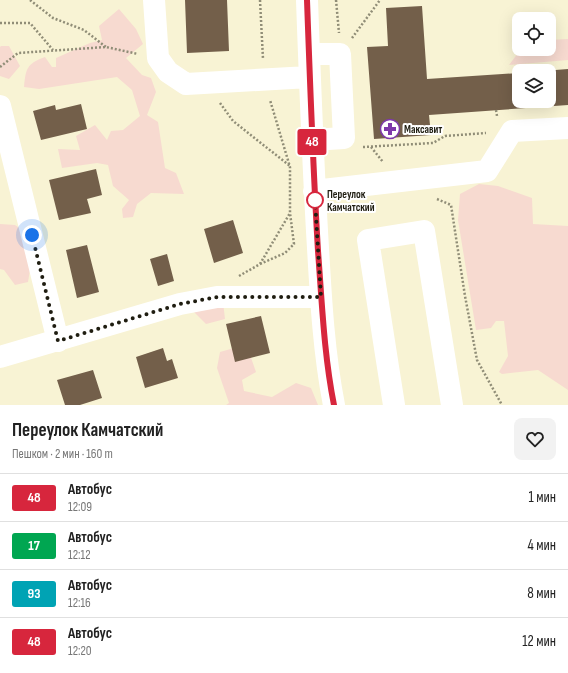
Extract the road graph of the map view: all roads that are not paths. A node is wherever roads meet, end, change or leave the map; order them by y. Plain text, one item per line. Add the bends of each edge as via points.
1 (154, 0) edge
2 (306, 0) edge
3 (308, 54) junction
4 (309, 77) junction
5 (0, 107) edge
6 (568, 128) edge
7 (312, 140) junction
8 (314, 191) junction
9 (321, 297) junction
10 (58, 341) junction
11 (0, 357) edge
12 (334, 405) edge
13 (394, 405) edge
14 (452, 405) edge

1 - 4 street via 158,58 168,72 186,84
2 - 3 street
3 - 4 street
3 - 7 street via 340,54 344,138
4 - 7 street
5 - 10 street
6 - 8 street via 512,131 487,171
7 - 8 street
8 - 9 street
9 - 10 street via 217,297 180,304
9 - 12 street
10 - 11 street
13 - 14 street via 368,240 424,231

